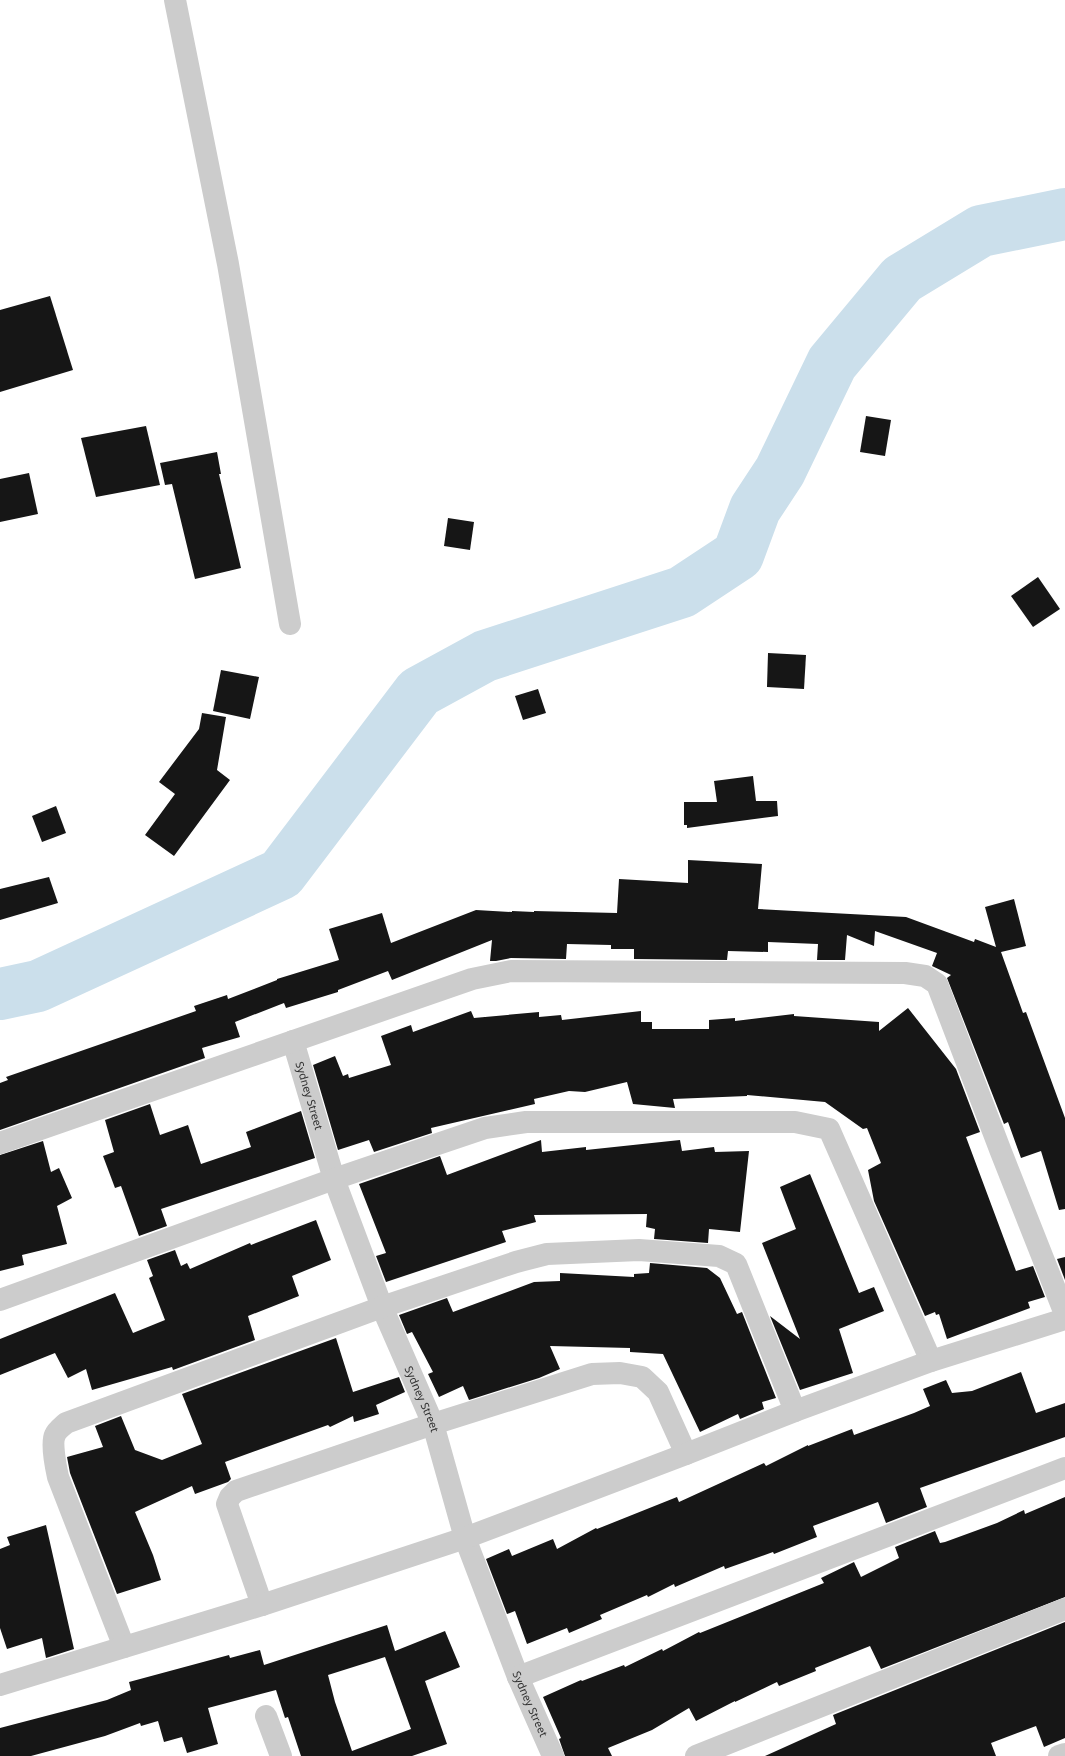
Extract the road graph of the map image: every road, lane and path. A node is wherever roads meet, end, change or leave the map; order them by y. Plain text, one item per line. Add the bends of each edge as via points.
1 (175, 0) edge
2 (290, 624) dead end
3 (293, 1042) junction
4 (0, 1143) edge
5 (334, 1179) junction
6 (0, 1300) edge
7 (382, 1307) junction
8 (1065, 1314) edge
9 (1065, 1319) edge
10 (931, 1361) junction
11 (795, 1411) junction
12 (433, 1424) junction
13 (686, 1454) junction
14 (1065, 1468) edge
15 (465, 1538) junction
16 (262, 1605) junction
17 (1065, 1609) edge
18 (124, 1647) junction
19 (518, 1677) junction
20 (0, 1685) edge
21 (266, 1716) dead end
22 (1065, 1754) edge
23 (281, 1756) edge
24 (553, 1756) edge
25 (696, 1756) edge
26 (1059, 1756) edge

1 - 2 street via 228,264
3 - 4 street
3 - 5 street, Sydney Street
3 - 8 street via 472,979 511,971 905,973 925,976 937,984 944,1000
5 - 6 street
5 - 7 street, Sydney Street
5 - 10 street via 485,1128 526,1122 795,1122 829,1129
7 - 11 street via 547,1254 639,1250 719,1256 736,1264
7 - 12 street, Sydney Street
7 - 18 street via 66,1423 59,1429 54,1436 58,1477
9 - 10 street
10 - 11 street
11 - 13 street
12 - 13 street via 592,1374 620,1373 642,1378 658,1392
12 - 15 street, Sydney Street
12 - 16 street via 236,1491 230,1496 228,1504
13 - 15 street
14 - 19 street
15 - 16 street
15 - 19 street, Sydney Street
16 - 18 street
17 - 25 street
18 - 20 street
19 - 24 street, Sydney Street
21 - 23 street
22 - 26 street

